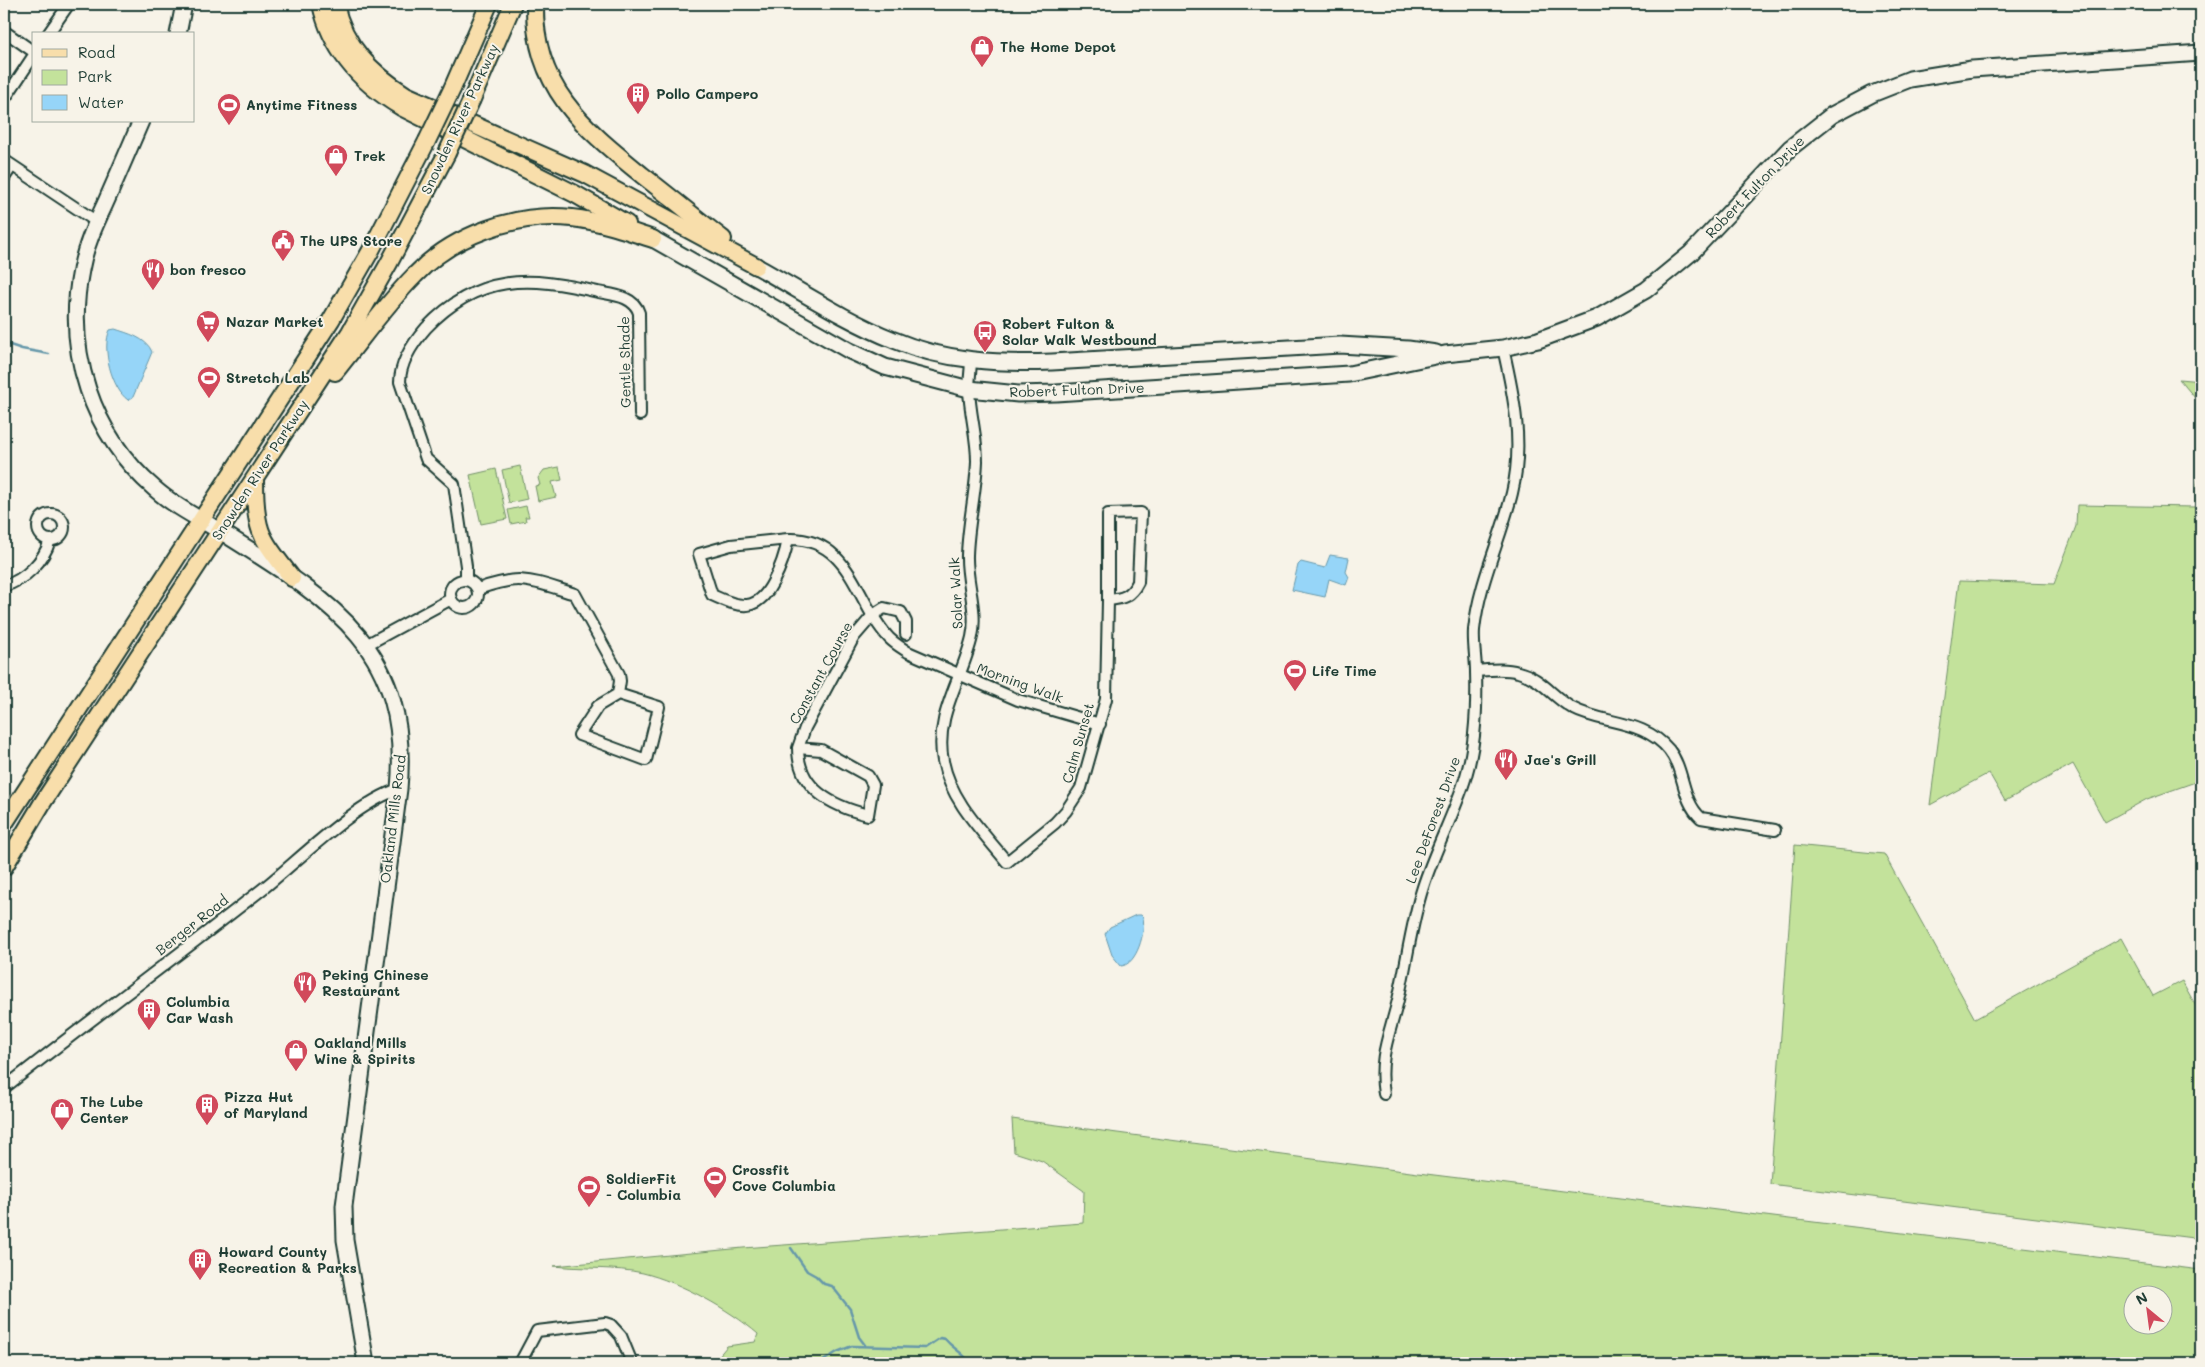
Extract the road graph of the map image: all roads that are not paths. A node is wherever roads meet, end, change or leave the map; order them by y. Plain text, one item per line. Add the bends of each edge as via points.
1 (69, 4) edge
2 (184, 4) edge
3 (321, 4) edge
4 (335, 4) edge
5 (484, 4) edge
6 (489, 4) edge
7 (513, 4) edge
8 (535, 4) edge
9 (4, 31) edge
10 (49, 32) edge
11 (178, 32) edge
12 (473, 42) junction
13 (32, 52) edge
14 (2201, 53) edge
15 (32, 57) edge
16 (4, 100) edge
17 (141, 122) edge
18 (8, 163) edge
19 (4, 178) edge
20 (97, 222) junction
21 (653, 239) junction
22 (756, 266) junction
23 (1503, 348) junction
24 (1445, 354) junction
25 (971, 359) junction
26 (969, 389) junction
27 (299, 413) junction
28 (640, 414) dead end
29 (255, 479) junction
30 (202, 520) junction
31 (220, 531) junction
32 (788, 539) junction
33 (50, 540) dead end
34 (292, 578) junction
35 (466, 580) junction
36 (4, 586) edge
37 (478, 589) junction
38 (451, 599) junction
39 (1108, 600) junction
40 (873, 615) junction
41 (906, 634) dead end
42 (366, 645) junction
43 (1476, 671) junction
44 (960, 676) junction
45 (618, 694) junction
46 (1100, 724) junction
47 (798, 748) junction
48 (399, 789) junction
49 (4, 824) edge
50 (1774, 830) dead end
51 (1007, 862) joint
52 (4, 866) edge
53 (4, 1088) edge
54 (1384, 1094) dead end
55 (366, 1363) edge
56 (520, 1363) edge
57 (632, 1363) edge

1 - 10 street
2 - 11 street
3 - 21 main road via 327,26 342,55 383,95 575,194
4 - 22 main road via 353,48 370,69 394,88 585,174
5 - 12 main road
6 - 12 main road, Snowden River Parkway
7 - 27 main road, Snowden River Parkway, bridge via 447,153 389,263
8 - 22 main road via 542,56 554,86 573,115 603,144
9 - 13 street
12 - 30 main road, Snowden River Parkway, bridge via 370,252 331,320
14 - 23 street, Robert Fulton Drive via 1972,69 1910,79 1872,94 1832,115 1790,148 1691,254 1646,290 1574,328
15 - 16 street
17 - 20 street, Oakland Mills Road
18 - 19 street
18 - 20 street
20 - 30 street, Oakland Mills Road via 81,268 76,309 77,350 88,392 108,434 133,468 156,490
21 - 26 street, Robert Fulton Drive via 885,368
21 - 27 main road via 601,223 553,217 496,226 460,242 435,257 416,274
22 - 25 street, Robert Fulton Drive via 864,327 896,341 939,354
23 - 24 street, Robert Fulton Drive
23 - 43 street, Lee DeForest Drive via 1516,410 1518,448 1512,492 1480,595 1473,643
24 - 25 street, Robert Fulton Drive via 1340,345 1019,363
24 - 26 street, Robert Fulton Drive via 1357,373 1315,378 1056,393 1018,394
25 - 26 street, Solar Walk
26 - 44 street, Solar Walk via 977,446 967,557 973,623
27 - 29 main road, Snowden River Parkway
28 - 35 street, Gentle Shade via 639,314 633,302 623,297 569,285 514,281 496,284 459,300 430,324 408,354 400,372 400,382 426,460 454,484
29 - 31 main road, Snowden River Parkway
29 - 34 main road via 258,528
30 - 31 street, Oakland Mills Road
30 - 49 main road, Snowden River Parkway
31 - 34 street, Oakland Mills Road
31 - 52 main road, Snowden River Parkway
32 - 32 street, Morning Walk via 784,561 760,602 738,604 712,595 699,554 731,545
32 - 40 street, Morning Walk via 807,539 837,557
33 - 36 street via 29,572
34 - 42 street, Oakland Mills Road via 334,608
35 - 37 street
35 - 38 street via 453,585
37 - 38 street via 478,599 470,607 458,607
37 - 45 street via 514,578 575,594 618,674
38 - 42 street
39 - 39 street, Calm Sunset via 1108,514 1141,513 1138,582 1126,597
39 - 46 street, Calm Sunset via 1106,699
40 - 41 street via 884,608 900,612 906,622
40 - 44 street, Morning Walk via 895,643
40 - 47 street, Constant Course via 854,637 805,728
42 - 48 street, Oakland Mills Road via 384,677 399,726 402,756
43 - 50 street via 1504,670 1531,676 1562,702 1581,712 1642,729 1670,751 1678,764 1688,800 1701,818
43 - 54 street, Lee DeForest Drive via 1476,715 1471,756 1466,777 1422,889 1383,1057
44 - 46 street, Morning Walk via 1037,706
44 - 51 street, Solar Walk via 943,722 944,762 952,788 962,805
45 - 45 street via 598,706 578,734 646,760 659,707
46 - 51 street, Calm Sunset via 1081,788 1066,811
47 - 47 street, Constant Course via 821,750 868,776 873,785 868,815 843,807 817,793 802,773
48 - 53 street, Berger Road via 364,806 264,888
48 - 55 street, Oakland Mills Road via 344,1206 346,1248
56 - 57 street via 537,1330 605,1322 617,1329

